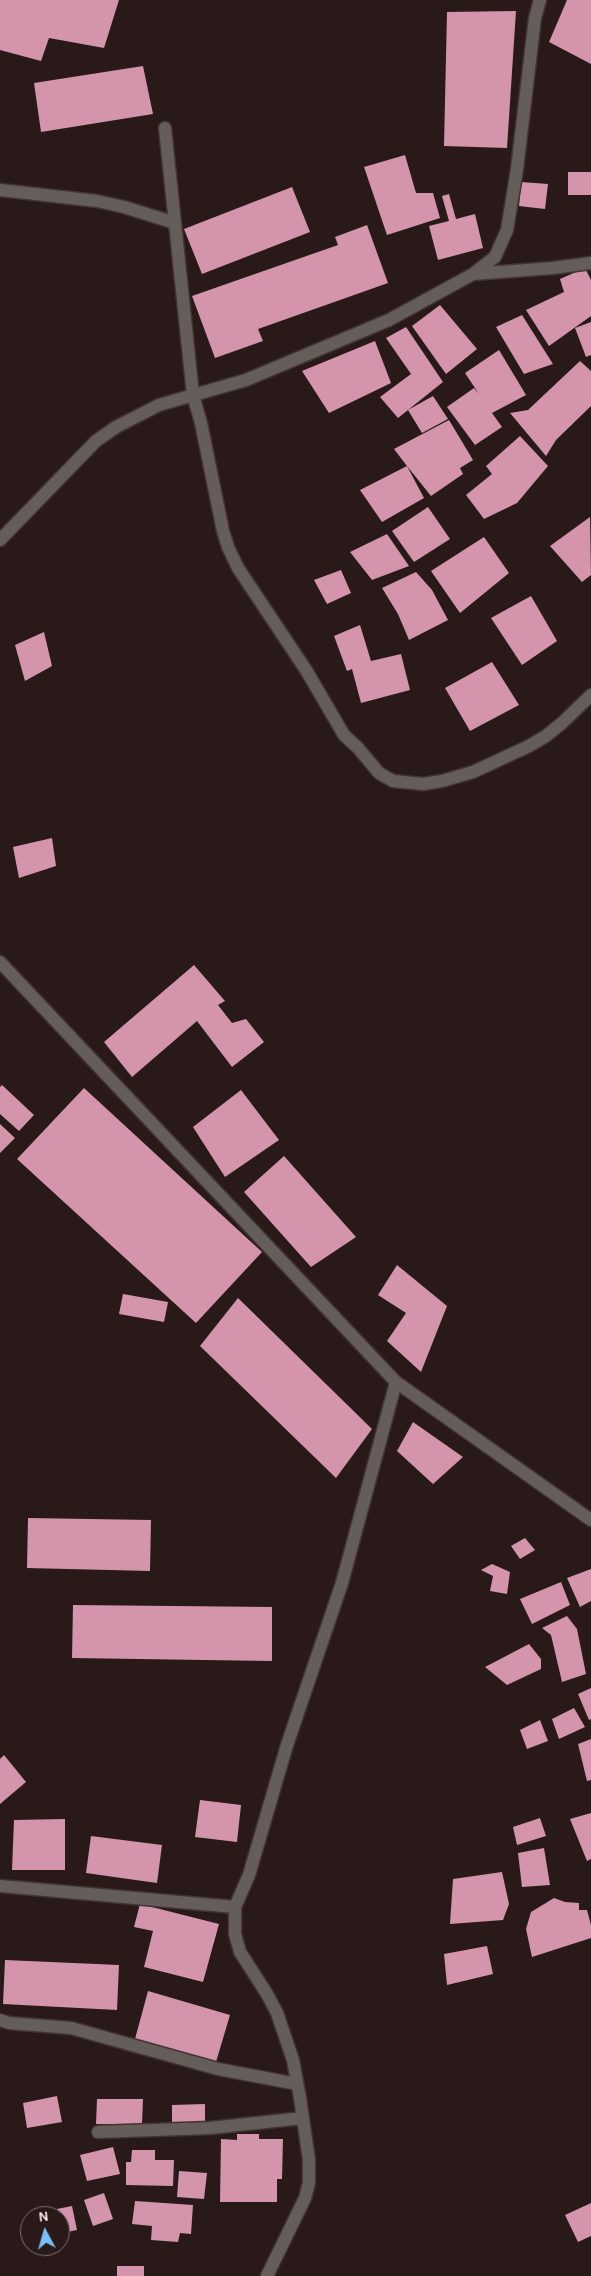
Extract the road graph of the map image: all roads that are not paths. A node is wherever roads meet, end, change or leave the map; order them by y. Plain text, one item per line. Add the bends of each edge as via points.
1 (540, 0) edge
2 (165, 128) dead end
3 (0, 190) edge
4 (175, 222) junction
5 (591, 263) edge
6 (473, 274) junction
7 (193, 395) junction
8 (0, 540) edge
9 (591, 695) edge
10 (0, 962) edge
11 (396, 1382) junction
12 (591, 1520) edge
13 (0, 1886) edge
14 (235, 1907) junction
15 (0, 2020) edge
16 (297, 2084) junction
17 (303, 2118) junction
18 (98, 2132) dead end
19 (267, 2276) edge

1 - 6 street via 507,230 495,257
2 - 4 street
3 - 4 street via 97,201
4 - 7 street
5 - 6 street
6 - 7 street via 389,320 246,380
7 - 8 street via 159,405 96,441
7 - 9 street via 231,554 344,735 379,773 393,781 415,784 442,781 473,772 546,736
10 - 11 street
11 - 12 street
11 - 14 street via 342,1584 287,1745 249,1876
13 - 14 street
14 - 16 street via 235,1934 240,1952 277,2014 293,2060
15 - 16 street via 71,2028 218,2069
16 - 17 street
17 - 18 street via 210,2128
17 - 19 street via 309,2183 296,2219

